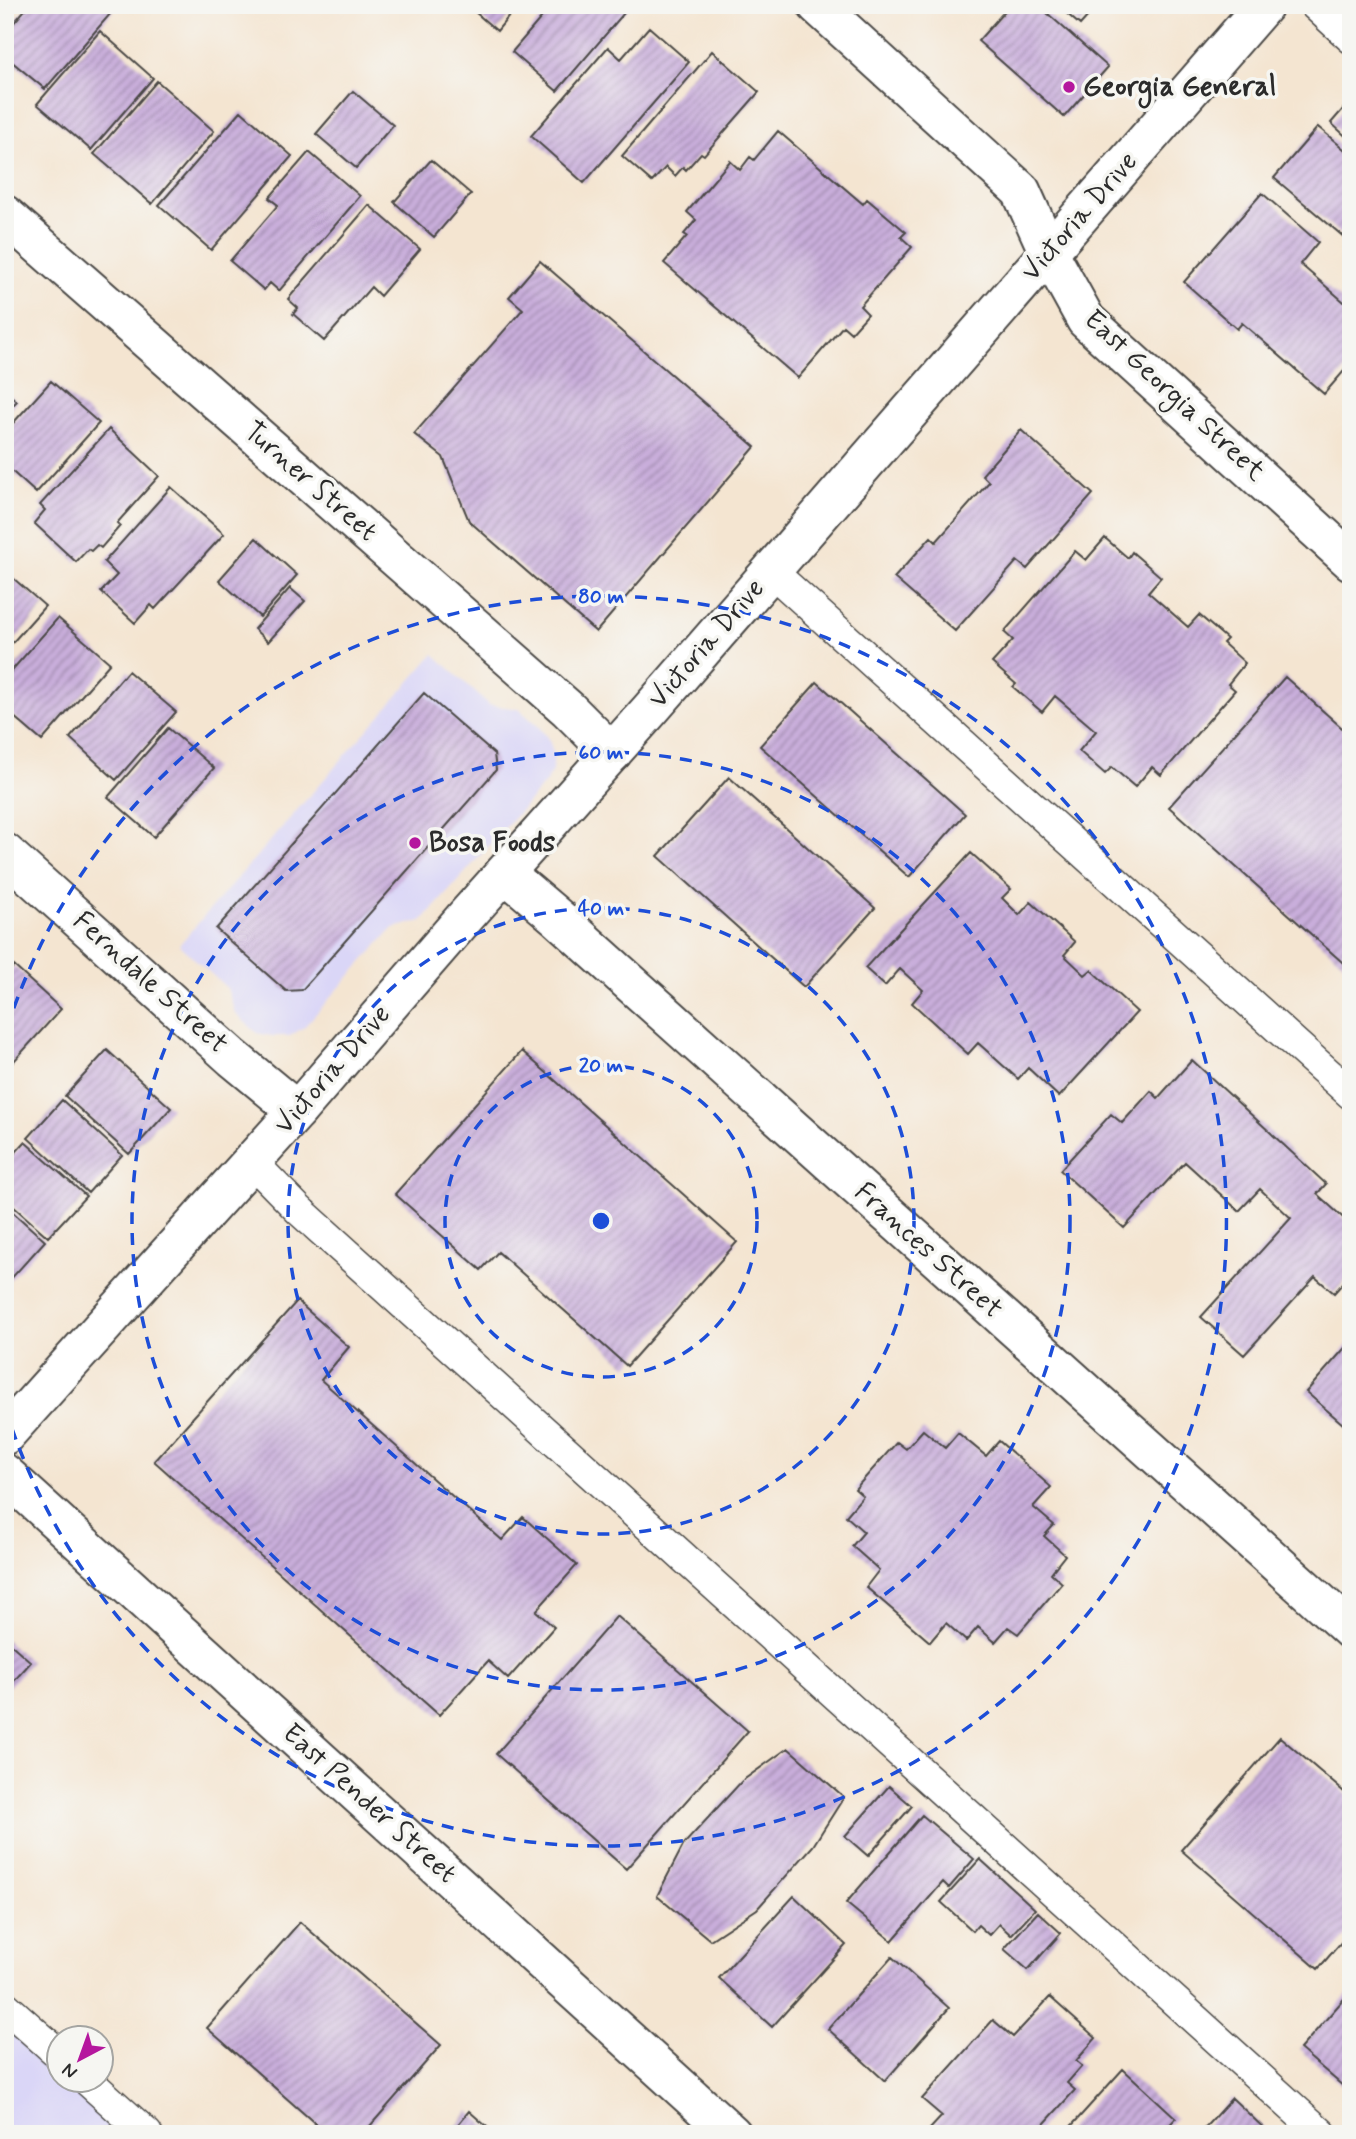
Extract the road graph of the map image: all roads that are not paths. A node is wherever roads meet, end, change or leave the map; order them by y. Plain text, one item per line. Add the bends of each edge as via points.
1 (817, 5) edge
2 (1264, 5) edge
3 (1315, 5) edge
4 (1351, 38) edge
5 (5, 215) edge
6 (1049, 253) junction
7 (1351, 561) edge
8 (771, 571) junction
9 (612, 752) junction
10 (5, 853) edge
11 (505, 873) junction
12 (1351, 1094) edge
13 (298, 1111) junction
14 (252, 1162) junction
15 (5, 1435) edge
16 (5, 1474) edge
17 (1351, 1630) edge
18 (5, 2006) edge
19 (46, 2043) edge
20 (103, 2094) edge
21 (148, 2134) edge
22 (733, 2134) edge
23 (1322, 2134) edge

1 - 6 street, East Georgia Street via 1021,191
2 - 6 street, Victoria Drive
3 - 4 lane
5 - 9 street, Turner Street
6 - 7 street, East Georgia Street via 1086,320
6 - 8 street, Victoria Drive
8 - 9 street, Victoria Drive
8 - 12 lane
9 - 11 street, Victoria Drive
10 - 13 street, Ferndale Street
11 - 13 street, Victoria Drive
11 - 17 street, Frances Street
13 - 14 street, Victoria Drive
14 - 15 street, Victoria Drive
14 - 23 lane via 299,1210
16 - 22 street, East Pender Street
18 - 19 lane
20 - 21 lane

